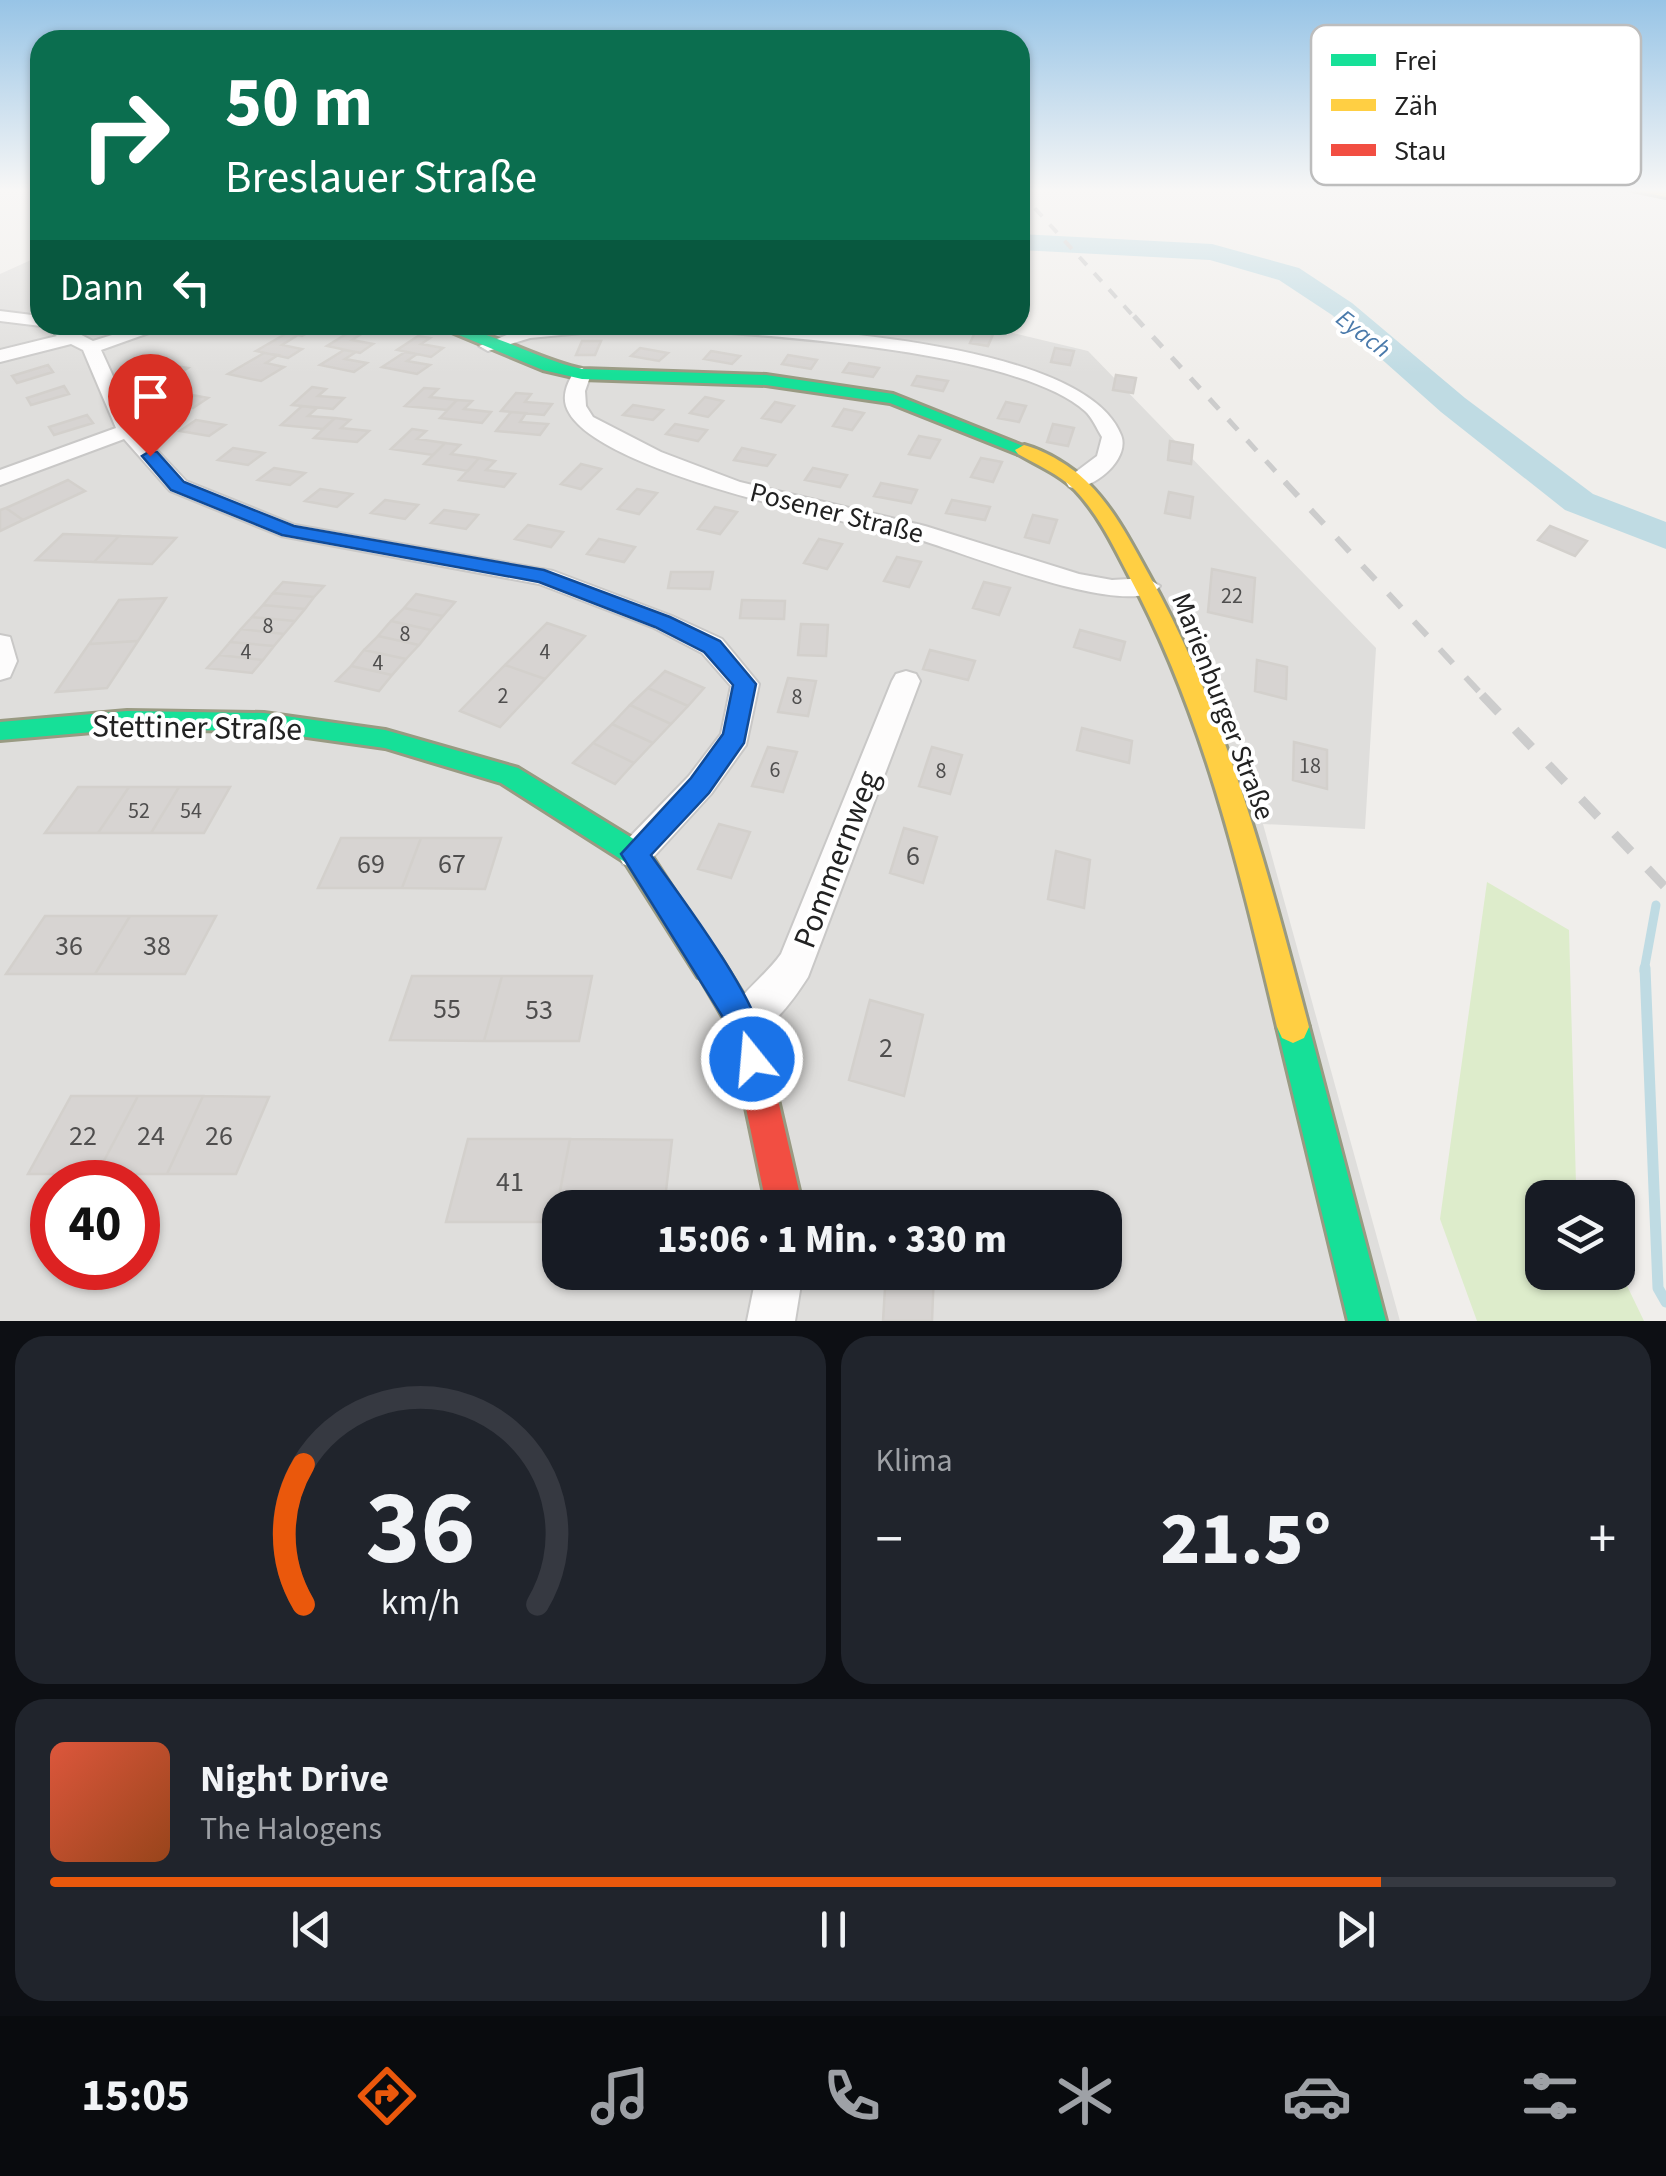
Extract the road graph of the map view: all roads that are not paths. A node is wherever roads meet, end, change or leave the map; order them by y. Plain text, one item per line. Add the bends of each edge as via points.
1 (0, 316) edge
2 (30, 320) edge
3 (70, 335) edge
4 (116, 335) edge
5 (464, 335) edge
6 (522, 335) edge
7 (824, 335) edge
8 (84, 342) junction
9 (488, 346) junction
10 (0, 356) edge
11 (582, 374) junction
12 (128, 431) junction
13 (0, 478) edge
14 (1077, 482) junction
15 (1147, 586) junction
16 (0, 644) edge
17 (0, 670) edge
18 (906, 682) dead end
19 (0, 731) edge
20 (635, 854) junction
21 (744, 1022) junction
22 (780, 1190) edge
23 (777, 1290) edge
24 (771, 1321) edge
25 (1366, 1321) edge

1 - 2 street
3 - 8 street
4 - 8 street
5 - 9 main road, Marienburger Straße
6 - 9 street
7 - 14 street via 950,356 1037,378 1081,398 1110,426 1113,441 1107,458
8 - 10 street
8 - 12 street
9 - 11 main road, Marienburger Straße
11 - 14 main road, Marienburger Straße via 766,380 893,399 1017,446
11 - 15 street, Posener Straße via 576,406 586,420 685,469 1086,584
12 - 13 street
12 - 20 street via 178,486 289,531 544,576 712,646 744,684 735,737
14 - 15 main road, Marienburger Straße
15 - 25 main road, Marienburger Straße via 1196,702 1255,876
16 - 17 street
18 - 21 street, Pommernweg via 795,965
19 - 20 main road, Stettiner Straße via 127,720 264,722 386,739 510,774
20 - 21 main road, Stettiner Straße
21 - 22 main road, Stettiner Straße
23 - 24 street

